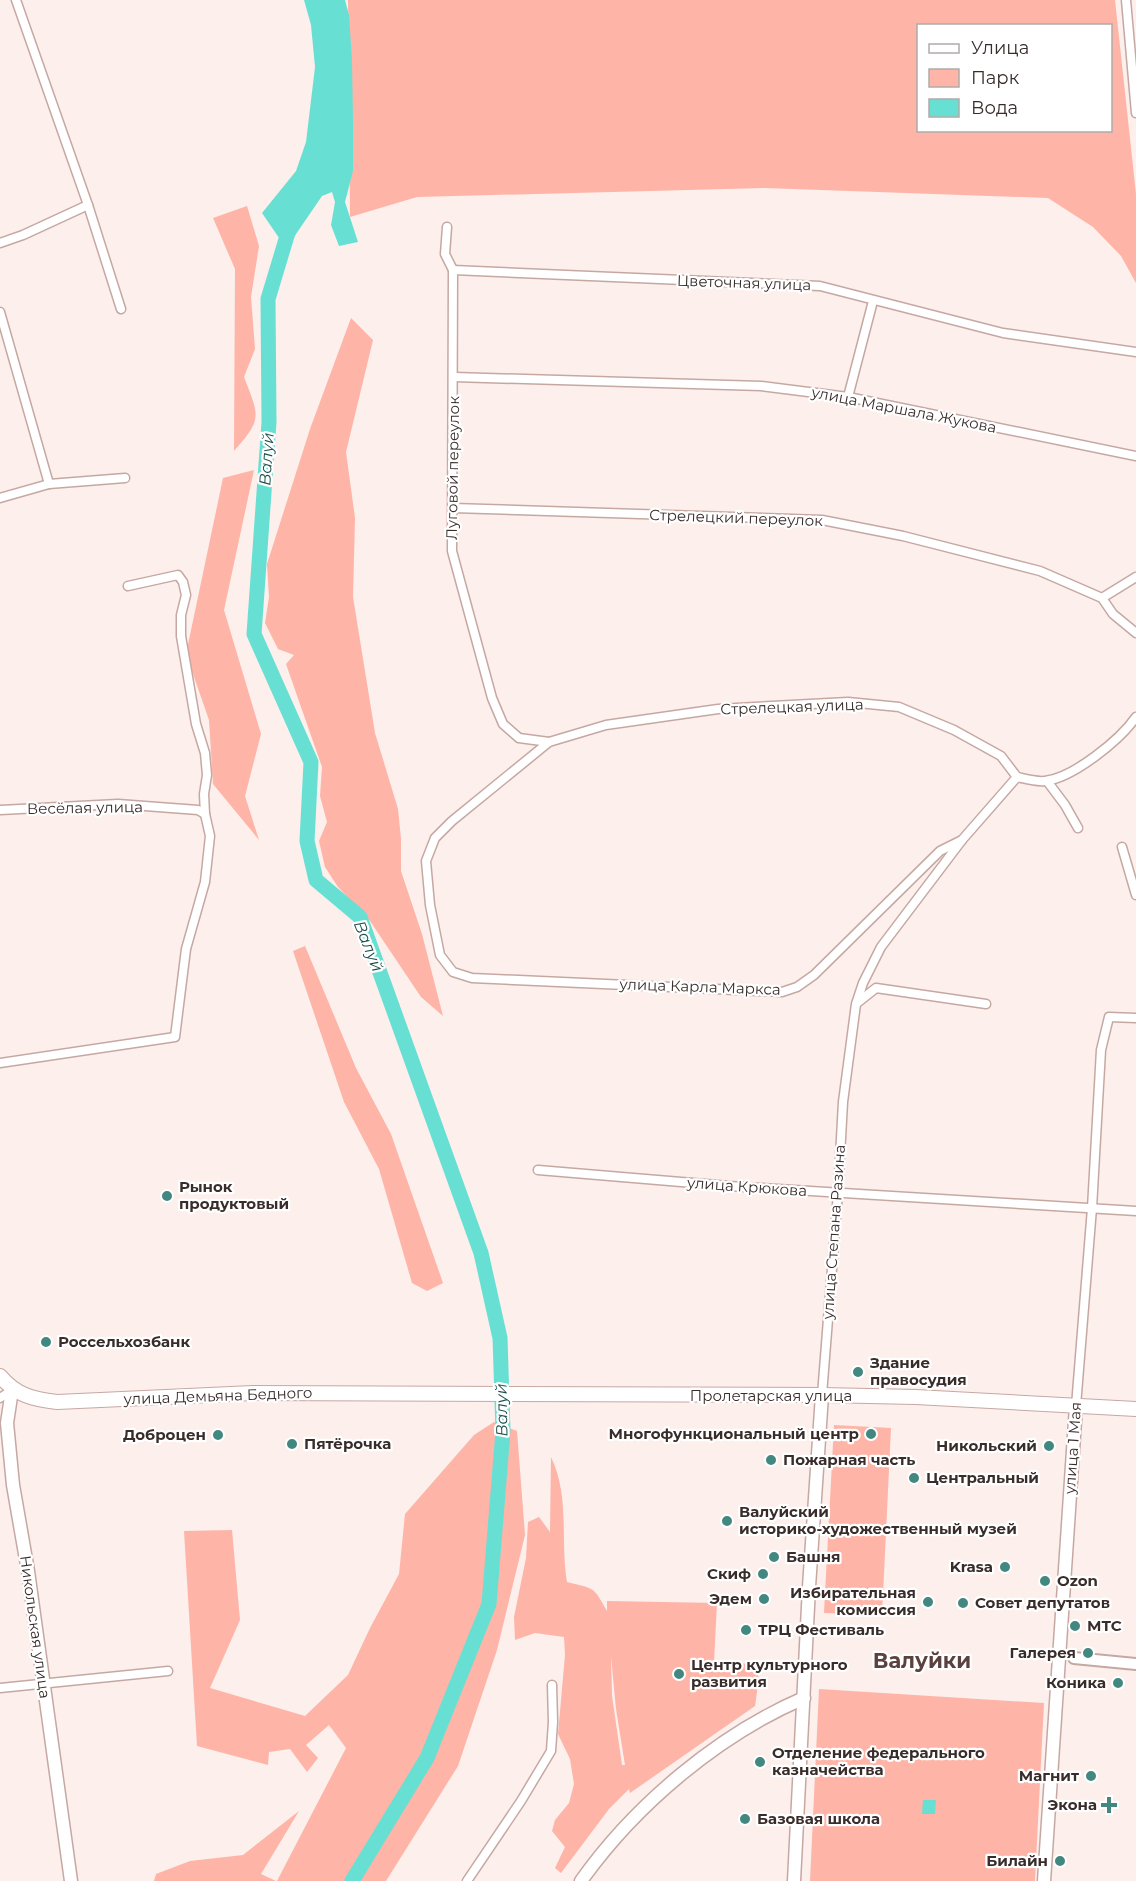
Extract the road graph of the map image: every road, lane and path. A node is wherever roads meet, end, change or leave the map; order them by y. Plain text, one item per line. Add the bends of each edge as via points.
1 (15, 0) edge
2 (1126, 0) edge
3 (1136, 113) edge
4 (88, 205) junction
5 (447, 228) dead end
6 (0, 243) edge
7 (453, 270) junction
8 (873, 301) junction
9 (122, 309) dead end
10 (0, 312) edge
11 (1136, 352) edge
12 (454, 377) junction
13 (848, 397) junction
14 (1136, 456) edge
15 (125, 478) dead end
16 (49, 484) junction
17 (0, 498) edge
18 (453, 508) junction
19 (1136, 577) edge
20 (128, 586) dead end
21 (1102, 598) junction
22 (1136, 633) edge
23 (1136, 717) edge
24 (549, 742) junction
25 (1017, 777) junction
26 (1047, 781) junction
27 (0, 810) edge
28 (205, 814) junction
29 (1078, 828) dead end
30 (962, 840) junction
31 (1122, 847) dead end
32 (1136, 895) edge
33 (856, 1004) junction
34 (986, 1004) dead end
35 (1136, 1018) edge
36 (0, 1063) edge
37 (538, 1170) dead end
38 (838, 1193) junction
39 (1092, 1208) junction
40 (1136, 1211) edge
41 (0, 1376) edge
42 (6, 1394) edge
43 (822, 1395) junction
44 (549, 1396) joint
45 (1076, 1406) junction
46 (1136, 1409) edge
47 (1074, 1658) dead end
48 (1136, 1664) edge
49 (168, 1671) dead end
50 (44, 1684) junction
51 (552, 1685) dead end
52 (0, 1688) edge
53 (804, 1698) junction
54 (70, 1881) edge
55 (467, 1881) edge
56 (581, 1881) edge
57 (794, 1881) edge
58 (1044, 1881) edge

1 - 4 street
2 - 3 street
4 - 6 street
4 - 9 street
5 - 7 street, Луговой переулок via 445,254
7 - 8 street, Цветочная улица via 820,286
7 - 12 street, Луговой переулок
8 - 11 street, Цветочная улица via 1003,333
8 - 13 street
10 - 16 street
12 - 13 street, улица Маршала Жукова via 762,386
12 - 18 street, Луговой переулок
13 - 14 street, улица Маршала Жукова
15 - 16 street
16 - 17 street
18 - 21 street, Стрелецкий переулок via 822,520 1040,571
18 - 24 street, Луговой переулок via 452,551 492,698 503,724 519,738
19 - 21 street
20 - 28 street via 177,575 183,582 186,595 181,636 205,753
21 - 22 street, Стрелецкий переулок via 1113,614
23 - 26 street via 1080,767
24 - 25 street, Стрелецкая улица via 606,726 718,709 848,702 899,707 954,730 1001,756
24 - 30 street, улица Карла Маркса via 435,838 426,861 430,905 440,955 453,972 472,978 782,992 814,975 940,851
25 - 26 street
25 - 30 street, улица Степана Разина
26 - 29 street
27 - 28 street, Весёлая улица via 118,804 198,810
28 - 36 street via 210,836 205,882 186,949 175,1037
30 - 33 street, улица Степана Разина via 881,947
31 - 32 street
33 - 34 street via 876,988
33 - 38 street, улица Степана Разина via 843,1102
35 - 39 street, улица 1 Мая via 1109,1017 1101,1050
37 - 38 street, улица Крюкова
38 - 39 street, улица Крюкова
38 - 43 street, улица Степана Разина
39 - 40 street, улица Крюкова
39 - 45 street, улица 1 Мая
41 - 42 main road
42 - 44 main road, улица Демьяна Бедного via 57,1402 253,1393
42 - 50 main road, Никольская улица via 13,1485
43 - 44 main road, Пролетарская улица
43 - 45 main road, Пролетарская улица
43 - 53 main road, улица Степана Разина
45 - 46 main road, Пролетарская улица
45 - 58 main road, улица 1 Мая
47 - 48 street
49 - 50 street
50 - 52 street
50 - 54 main road, Никольская улица
51 - 55 street via 551,1751
53 - 56 main road via 754,1723 662,1791 626,1826
53 - 57 main road, улица Степана Разина

